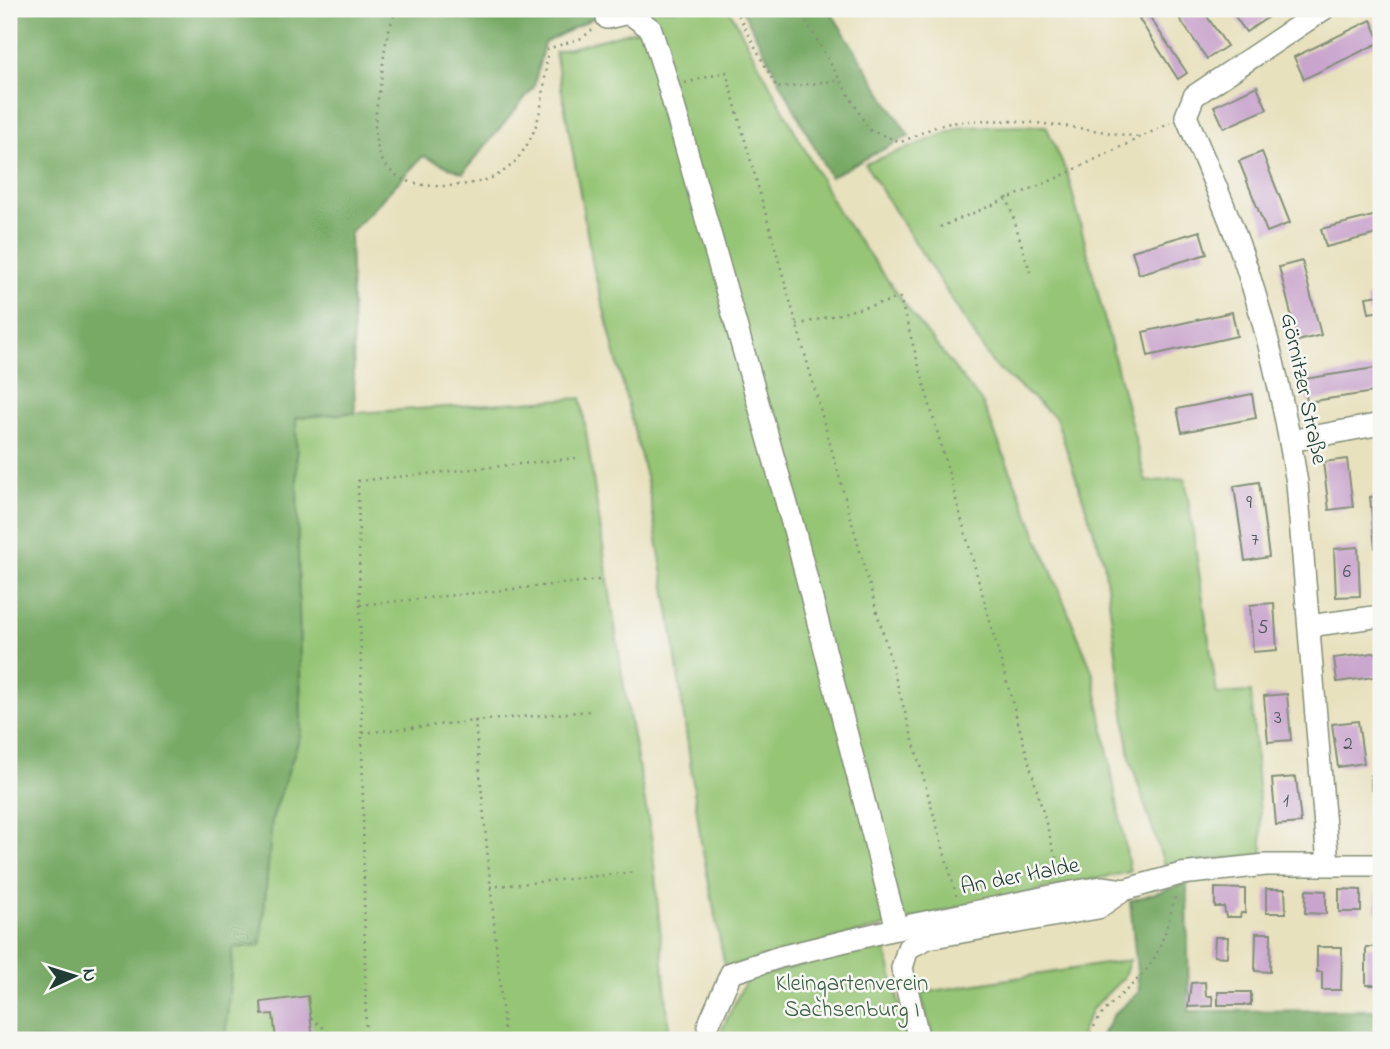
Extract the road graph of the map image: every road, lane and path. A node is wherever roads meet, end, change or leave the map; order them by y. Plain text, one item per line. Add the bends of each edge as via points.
1 (397, 9) edge
2 (735, 9) edge
3 (799, 9) edge
4 (1324, 9) edge
5 (607, 18) joint
6 (841, 80) junction
7 (669, 87) junction
8 (1186, 116) junction
9 (1140, 137) junction
10 (1007, 197) junction
11 (940, 227) dead end
12 (1030, 272) dead end
13 (797, 325) junction
14 (1381, 424) edge
15 (1290, 441) junction
16 (577, 458) dead end
17 (599, 580) dead end
18 (360, 605) junction
19 (1381, 616) edge
20 (1309, 626) junction
21 (590, 711) dead end
22 (475, 720) junction
23 (362, 733) junction
24 (1328, 864) junction
25 (1381, 865) edge
26 (636, 872) dead end
27 (1181, 874) junction
28 (490, 887) junction
29 (1124, 890) junction
30 (1066, 893) junction
31 (961, 915) junction
32 (897, 929) junction
33 (311, 1018) dead end
34 (708, 1026) dead end
35 (917, 1032) edge
36 (338, 1040) edge
37 (366, 1040) edge
38 (505, 1040) edge
39 (1089, 1040) edge

1 - 5 path via 384,36 376,141 389,167 406,182 433,188 488,182 508,170 526,148 537,122 548,49 582,38
2 - 6 path via 777,88
3 - 6 path
4 - 8 street via 1194,96
5 - 7 street via 629,13 651,29
6 - 9 path via 869,130 901,142 945,124 971,121 1063,126
7 - 13 path via 726,72
7 - 32 street via 795,533
8 - 9 path
8 - 15 street, Görnitzer Straße via 1253,289
9 - 10 path
10 - 11 path
10 - 12 path
13 - 30 path via 900,298
13 - 31 path
14 - 15 street
15 - 20 street, Görnitzer Straße
16 - 18 path via 359,481
17 - 18 path
18 - 23 path
19 - 20 street
20 - 24 street, Görnitzer Straße
21 - 22 path
22 - 23 path
22 - 28 path
23 - 37 path
24 - 25 street, An der Halde
24 - 27 street, An der Halde
26 - 28 path
27 - 29 street, An der Halde
27 - 39 path via 1151,964 1105,1012
28 - 38 path
29 - 30 street, An der Halde via 1102,887
29 - 35 street via 1098,908 928,938 908,948 902,968
30 - 31 street, An der Halde
31 - 32 street, An der Halde
32 - 34 street, An der Halde via 731,973
33 - 36 path

